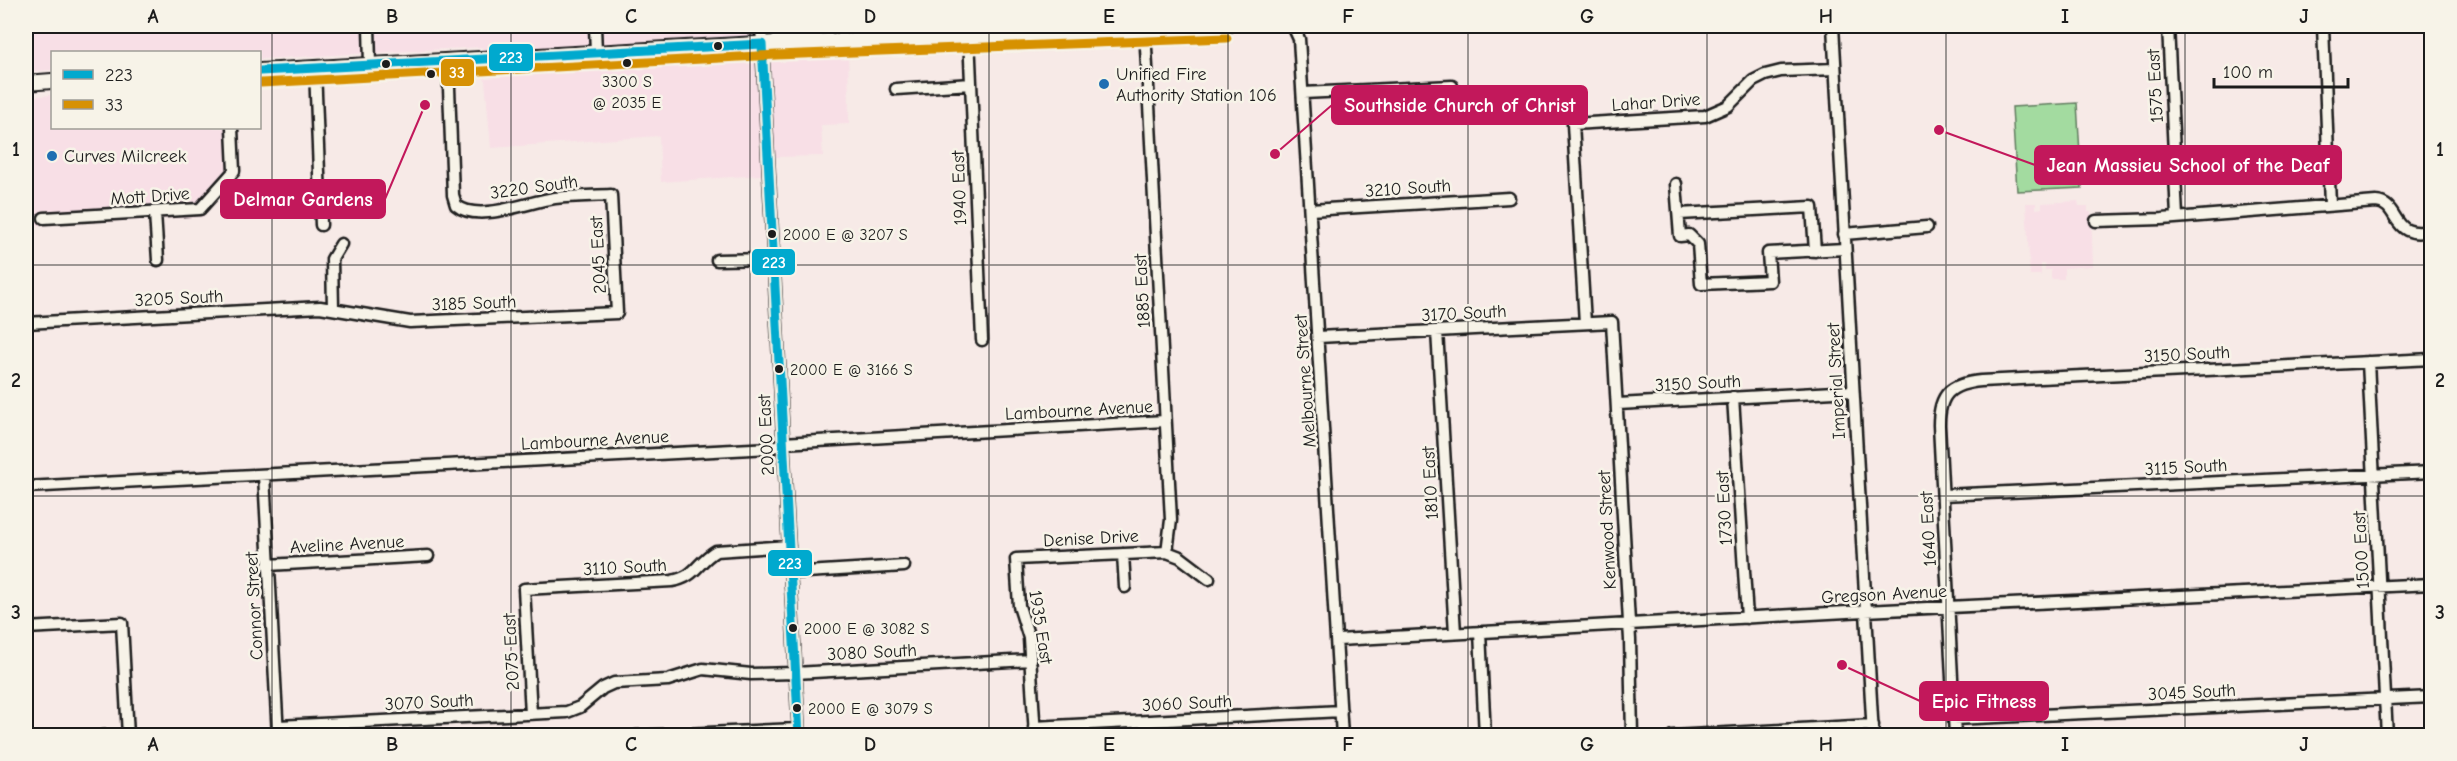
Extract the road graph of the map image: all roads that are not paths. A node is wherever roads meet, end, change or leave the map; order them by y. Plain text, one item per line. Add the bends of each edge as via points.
1 (369, 26) edge
2 (595, 26) edge
3 (761, 26) edge
4 (1169, 26) edge
5 (1227, 26) edge
6 (1293, 26) edge
7 (1833, 26) edge
8 (2169, 26) edge
9 (2323, 26) edge
10 (1145, 29) junction
11 (985, 30) edge
12 (969, 36) junction
13 (762, 44) junction
14 (596, 53) junction
15 (448, 61) junction
16 (370, 65) junction
17 (315, 68) junction
18 (1835, 69) junction
19 (261, 71) edge
20 (51, 81) edge
21 (26, 83) edge
22 (971, 84) junction
23 (1452, 86) dead end
24 (896, 89) dead end
25 (1302, 93) junction
26 (232, 129) edge
27 (1676, 184) dead end
28 (611, 195) joint
29 (1509, 198) dead end
30 (2330, 205) junction
31 (1310, 210) junction
32 (155, 213) junction
33 (1678, 214) junction
34 (2177, 217) junction
35 (44, 218) dead end
36 (2096, 221) dead end
37 (321, 225) dead end
38 (1927, 227) dead end
39 (2432, 231) edge
40 (1844, 234) junction
41 (341, 244) dead end
42 (1845, 249) junction
43 (1815, 251) junction
44 (773, 259) junction
45 (158, 260) dead end
46 (717, 260) dead end
47 (333, 308) junction
48 (617, 313) joint
49 (1612, 322) joint
50 (26, 323) edge
51 (1585, 323) junction
52 (1437, 331) junction
53 (1318, 337) junction
54 (982, 340) dead end
55 (2432, 359) edge
56 (2368, 362) junction
57 (1853, 391) junction
58 (1947, 393) joint
59 (1733, 397) junction
60 (1618, 404) junction
61 (1166, 422) junction
62 (783, 443) junction
63 (2432, 472) edge
64 (264, 475) junction
65 (2374, 475) junction
66 (26, 487) edge
67 (1943, 495) junction
68 (789, 546) junction
69 (1167, 552) junction
70 (1123, 554) junction
71 (428, 556) dead end
72 (1016, 559) joint
73 (268, 565) junction
74 (904, 566) dead end
75 (790, 573) junction
76 (1209, 579) dead end
77 (2432, 584) edge
78 (1125, 586) dead end
79 (2379, 587) junction
80 (524, 589) joint
81 (1948, 608) junction
82 (1865, 611) junction
83 (1747, 618) junction
84 (1628, 624) junction
85 (26, 628) edge
86 (1480, 632) junction
87 (1455, 633) junction
88 (1338, 640) junction
89 (1031, 660) junction
90 (795, 673) junction
91 (2432, 697) edge
92 (2385, 699) junction
93 (580, 707) joint
94 (1341, 711) junction
95 (531, 714) junction
96 (1954, 719) junction
97 (1873, 730) edge
98 (278, 731) edge
99 (1034, 731) edge
100 (799, 732) edge
101 (103, 735) edge
102 (128, 735) edge
103 (636, 735) edge
104 (1342, 735) edge
105 (1485, 735) edge
106 (1632, 735) edge
107 (1672, 735) edge
108 (1955, 735) edge
109 (2387, 735) edge

1 - 16 street
2 - 14 street
3 - 13 street, 2000 East
4 - 5 main road
4 - 10 main road
6 - 25 street, Melbourne Street via 1299,39
7 - 18 street, Imperial Street
8 - 34 street, 1575 East
9 - 30 street
10 - 11 main road
10 - 61 street, 1885 East
11 - 12 main road
12 - 13 main road
12 - 22 street, 1940 East
13 - 14 main road
13 - 44 street, 2000 East
14 - 15 main road
15 - 16 main road
15 - 28 street, 3220 South via 453,195 462,210 502,210 555,198
16 - 17 main road
17 - 19 main road
17 - 37 street
18 - 40 street, Imperial Street
18 - 51 street, Lahar Drive via 1765,75 1753,81 1728,106 1705,116 1573,124
20 - 21 main road
22 - 24 street
22 - 54 street, 1940 East
23 - 25 street
25 - 31 street, Melbourne Street
26 - 32 street, Mott Drive via 234,171 205,205 200,209
27 - 33 street
28 - 48 street, 2045 East
29 - 31 street, 3210 South
30 - 34 street
30 - 39 street via 2382,202 2404,229
31 - 53 street, Melbourne Street
32 - 35 street, Mott Drive
32 - 45 street
33 - 43 street via 1812,207
33 - 43 street via 1680,236 1689,235 1698,244 1701,284 1770,281 1768,253
34 - 36 street
38 - 40 street
40 - 42 street, Imperial Street
41 - 47 street via 332,260
42 - 43 street
42 - 57 street, Imperial Street
44 - 46 street
44 - 62 street, 2000 East
47 - 48 street, 3185 South via 410,322
47 - 50 street, 3205 South
49 - 51 street, 3170 South
49 - 60 street, Kenwood Street
51 - 52 street, 3170 South
52 - 53 street, 3170 South
52 - 87 street, 1810 East
53 - 88 street, Melbourne Street
55 - 56 street, 3150 South
56 - 58 street, 3150 South via 1981,381 1959,385
56 - 65 street, 1500 East
57 - 59 street, 3150 South
57 - 82 street, Imperial Street
58 - 67 street, 1640 East via 1939,419
59 - 60 street, 3150 South
59 - 83 street, 1730 East
60 - 84 street, Kenwood Street
61 - 62 street, Lambourne Avenue
61 - 69 street, 1885 East via 1171,520
62 - 64 street, Lambourne Avenue via 771,448
62 - 68 street, 2000 East
63 - 65 street, 3115 South
64 - 66 street, Lambourne Avenue
64 - 73 street, Connor Street
65 - 67 street, 3115 South
65 - 79 street, 1500 East
67 - 81 street, 1640 East
68 - 75 street, 2000 East
68 - 80 street, 3110 South via 716,551 692,575 672,581
69 - 70 street, Denise Drive
69 - 76 street
70 - 72 street, Denise Drive
70 - 78 street
71 - 73 street, Aveline Avenue
72 - 89 street, 1935 East via 1019,606
73 - 98 street, Connor Street
74 - 75 street
75 - 90 street, 2000 East
77 - 79 street, Gregson Avenue
79 - 81 street, Gregson Avenue
79 - 92 street, 1500 East
80 - 95 street, 2075 East
81 - 82 street, Gregson Avenue
81 - 96 street, 1640 East
82 - 83 street, Gregson Avenue
82 - 97 street, Imperial Street
83 - 84 street, Gregson Avenue
84 - 86 street, Gregson Avenue
84 - 106 street, Kenwood Street
85 - 102 street via 122,623
86 - 87 street, Gregson Avenue
86 - 105 street
87 - 88 street, Gregson Avenue
88 - 94 street, Melbourne Street
89 - 90 street, 3080 South
89 - 99 street, 1935 East
90 - 93 street, 3080 South via 703,669 668,680 614,683
90 - 100 street, 2000 East
91 - 92 street, 3045 South
92 - 96 street, 3045 South
92 - 109 street, 1500 East
93 - 95 street, 3070 South via 567,712
94 - 99 street, 3060 South
94 - 104 street, Melbourne Street
95 - 98 street, 3070 South
96 - 108 street, 1640 East
97 - 107 street
100 - 103 street
101 - 102 street

